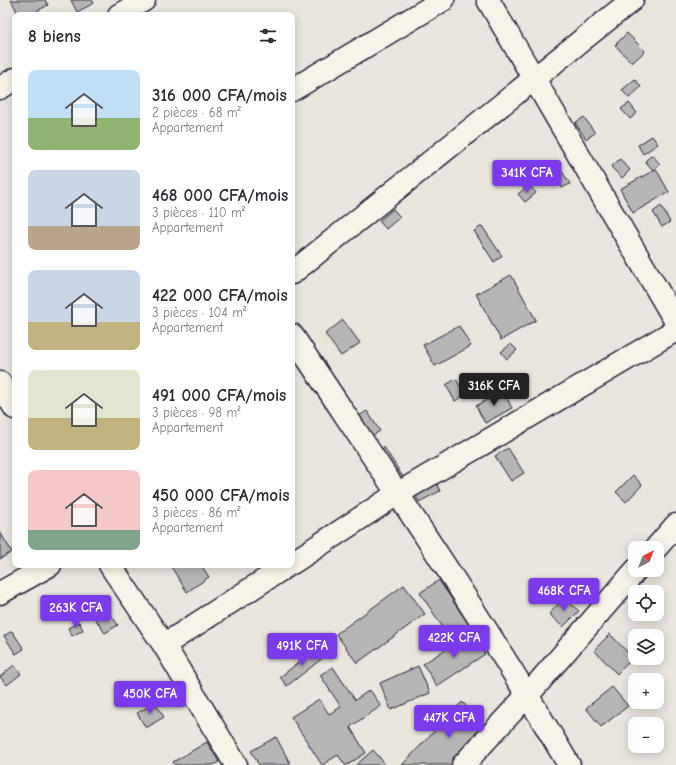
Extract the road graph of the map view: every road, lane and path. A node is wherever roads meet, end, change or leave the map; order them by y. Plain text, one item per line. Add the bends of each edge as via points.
1 (144, 0) edge
2 (443, 0) edge
3 (488, 0) edge
4 (632, 0) edge
5 (124, 12) edge
6 (534, 79) junction
7 (12, 81) edge
8 (0, 88) edge
9 (295, 88) edge
10 (295, 271) edge
11 (676, 322) edge
12 (676, 330) edge
13 (295, 340) edge
14 (0, 383) edge
15 (12, 403) edge
16 (398, 494) junction
17 (676, 525) edge
18 (662, 541) edge
19 (295, 560) edge
20 (45, 568) edge
21 (112, 568) edge
22 (283, 568) edge
23 (630, 577) edge
24 (0, 593) edge
25 (164, 645) junction
26 (528, 694) junction
27 (236, 765) edge
28 (463, 765) edge
29 (569, 765) edge

1 - 5 main road
2 - 9 main road
3 - 6 main road
4 - 6 main road
6 - 10 main road
6 - 11 main road
7 - 8 main road
12 - 16 main road
13 - 16 main road
14 - 15 main road
16 - 19 main road
16 - 26 main road
17 - 18 main road
20 - 24 main road
21 - 25 main road
22 - 25 main road
23 - 26 main road
25 - 27 main road
26 - 28 main road
26 - 29 main road

